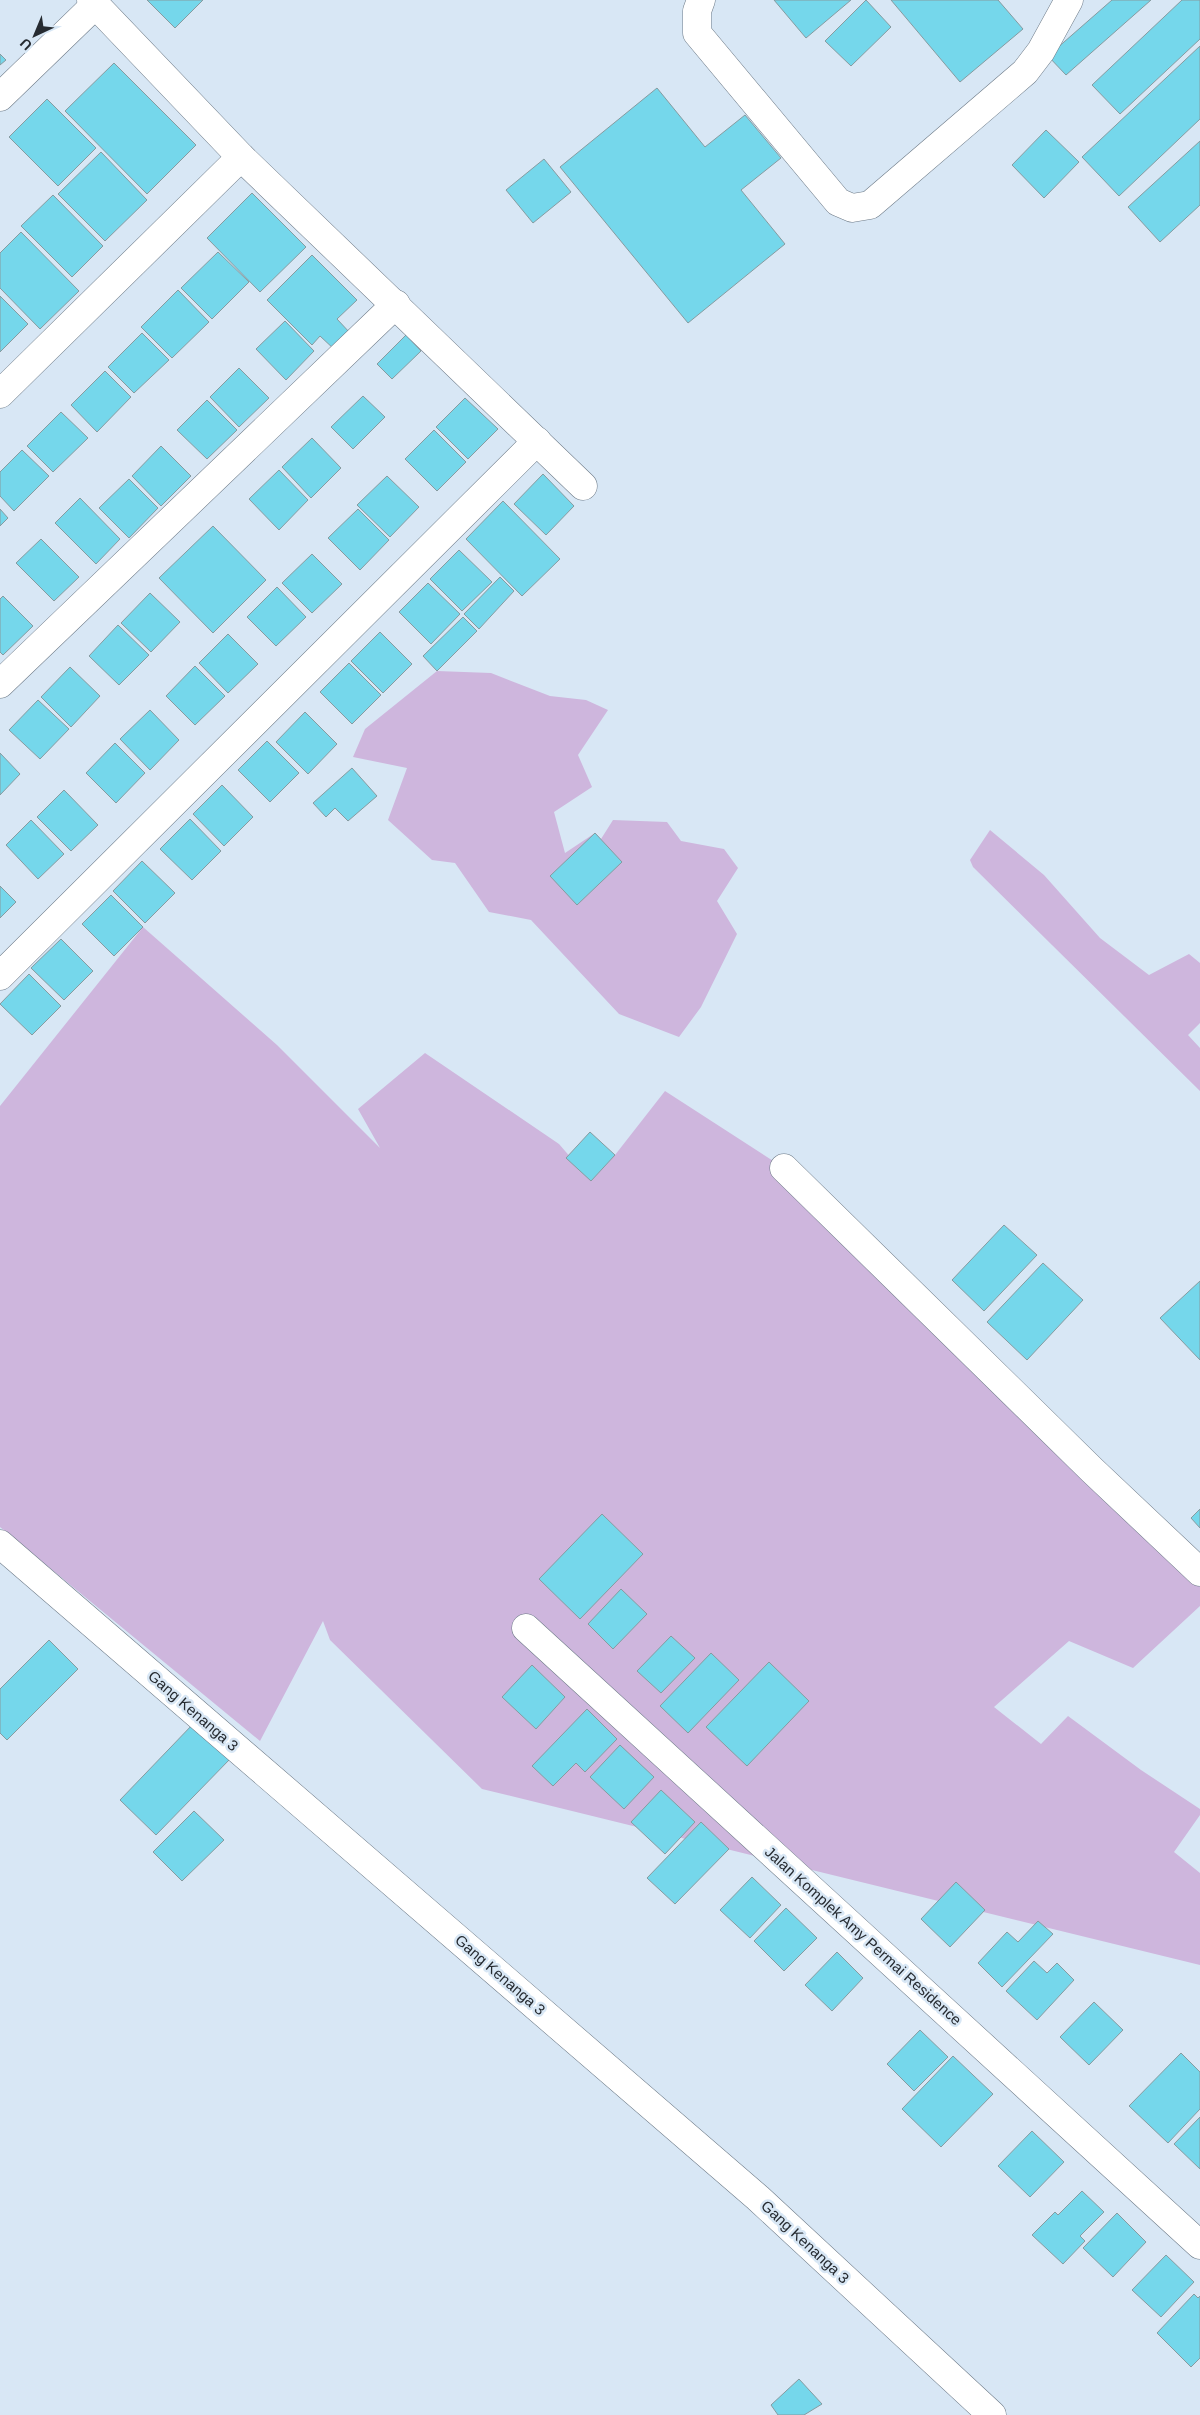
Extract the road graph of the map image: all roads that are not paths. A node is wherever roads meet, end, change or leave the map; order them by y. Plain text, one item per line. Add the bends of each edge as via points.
1 (701, 0) edge
2 (1068, 0) edge
3 (93, 2) edge
4 (0, 97) edge
5 (241, 157) junction
6 (396, 304) junction
7 (0, 394) edge
8 (537, 441) junction
9 (583, 486) dead end
10 (0, 684) edge
11 (0, 976) edge
12 (784, 1168) dead end
13 (0, 1544) edge
14 (1200, 1572) edge
15 (526, 1628) dead end
16 (1200, 2245) edge
17 (992, 2415) edge

1 - 2 street via 697,11 697,33 838,202 852,208 870,205 1025,72 1041,51
3 - 4 street
3 - 5 street
5 - 6 street
5 - 7 street
6 - 8 street
6 - 10 street
8 - 9 street
8 - 11 street
12 - 14 street
13 - 17 street, Gang Kenanga 3 via 758,2198
15 - 16 street, Jalan Komplek Amy Permai Residence

